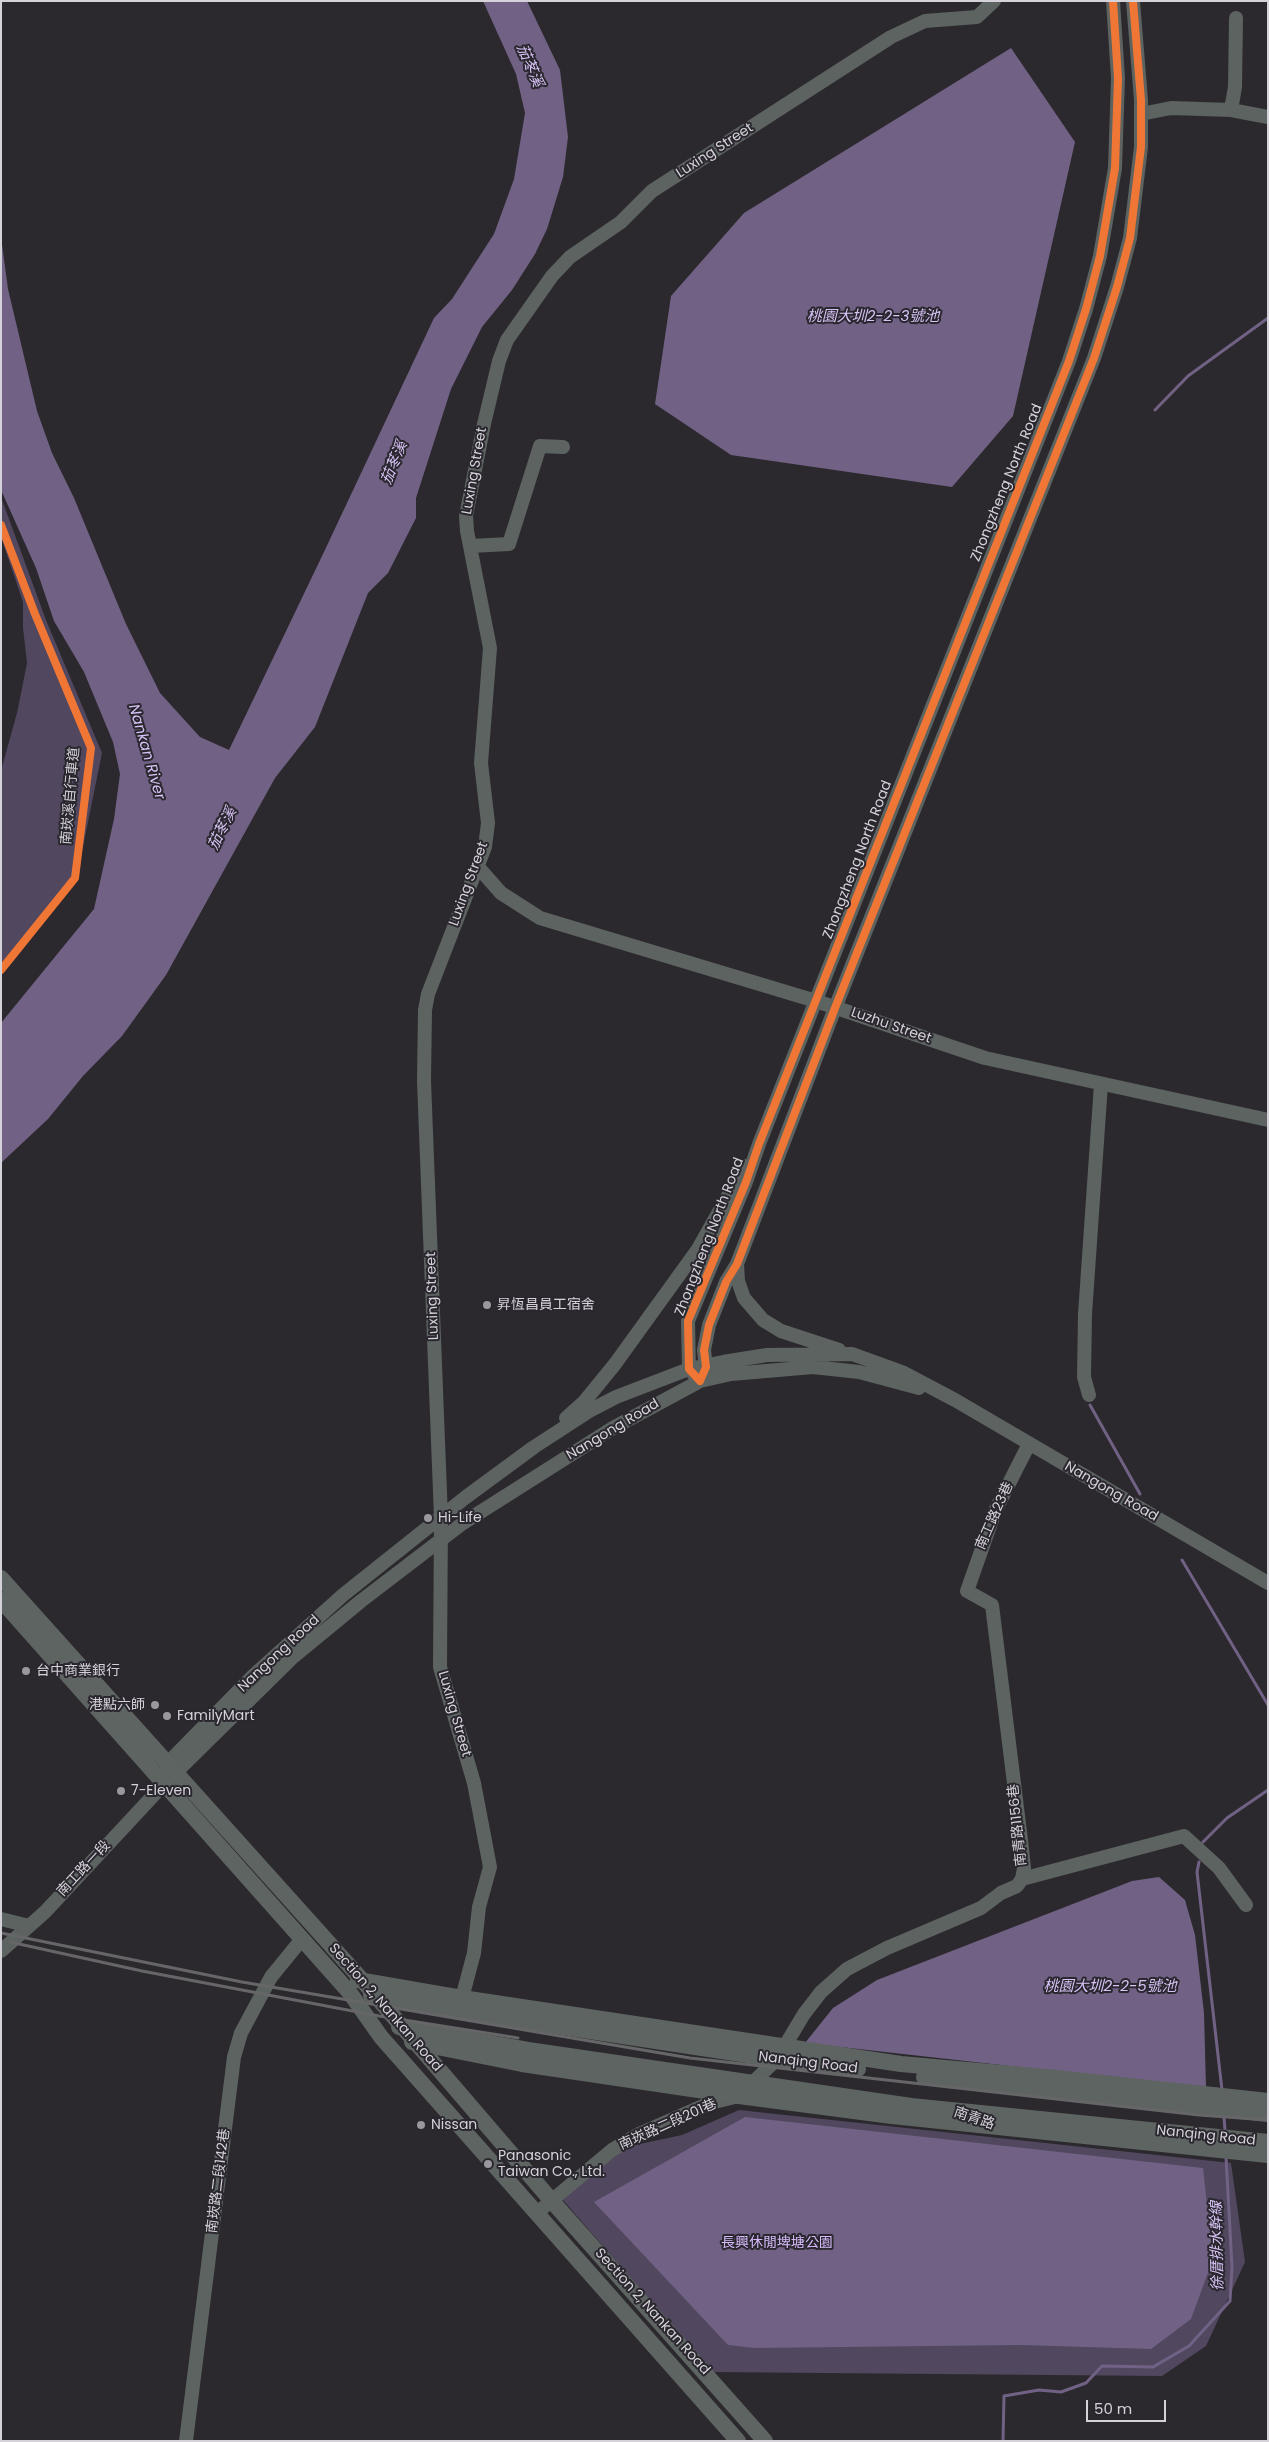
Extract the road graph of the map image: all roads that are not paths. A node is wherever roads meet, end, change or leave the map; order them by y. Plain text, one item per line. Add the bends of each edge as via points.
1 (994, 1) edge
2 (1113, 1) edge
3 (1133, 1) edge
4 (1236, 18) dead end
5 (1232, 110) junction
6 (1140, 114) junction
7 (1268, 117) edge
8 (563, 447) dead end
9 (470, 546) junction
10 (478, 867) junction
11 (816, 1001) junction
12 (835, 1008) junction
13 (1101, 1084) junction
14 (1268, 1120) edge
15 (759, 1144) junction
16 (736, 1264) junction
17 (852, 1354) junction
18 (706, 1366) junction
19 (689, 1369) junction
20 (700, 1381) junction
21 (1088, 1395) dead end
22 (955, 1400) junction
23 (1029, 1444) junction
24 (534, 1447) junction
25 (442, 1518) junction
26 (442, 1540) junction
27 (1, 1578) edge
28 (1268, 1583) edge
29 (967, 1591) joint
30 (1, 1600) edge
31 (169, 1773) junction
32 (1022, 1879) junction
33 (1246, 1905) dead end
34 (1, 1920) edge
35 (30, 1926) junction
36 (302, 1938) junction
37 (1, 1951) edge
38 (337, 1979) junction
39 (363, 1981) junction
40 (350, 1993) junction
41 (373, 1995) junction
42 (462, 1998) junction
43 (402, 2027) junction
44 (376, 2031) junction
45 (415, 2043) junction
46 (781, 2053) junction
47 (1020, 2075) junction
48 (754, 2082) junction
49 (980, 2083) junction
50 (738, 2096) junction
51 (1268, 2100) edge
52 (947, 2109) junction
53 (1268, 2114) edge
54 (1001, 2128) junction
55 (1268, 2142) edge
56 (1268, 2155) edge
57 (551, 2200) junction
58 (538, 2212) junction
59 (186, 2441) edge
60 (738, 2441) edge
61 (765, 2441) edge

1 - 9 street, Luxing Street via 977,17 925,21 891,37 652,191 621,222 570,257 552,276 507,340 499,361 466,516
2 - 11 street, Zhongzheng North Road via 1118,78 1115,168 1100,256 1086,309 1069,361
3 - 6 street
4 - 5 street
5 - 6 street via 1171,108
5 - 7 street
6 - 12 street via 1141,147 1130,238 1106,323
8 - 9 street via 540,446 509,544
9 - 10 street, Luxing Street via 490,648 481,763 488,823
10 - 11 street, Luzhu Street via 500,893 540,918
10 - 25 street, Luxing Street via 428,994 425,1010 424,1081
11 - 12 street, Luzhu Street
11 - 15 street, Zhongzheng North Road
12 - 13 street, Luzhu Street via 984,1058
12 - 16 street
13 - 14 street, Luzhu Street
13 - 21 street via 1085,1314 1084,1377
15 - 19 street, Zhongzheng North Road via 688,1321
15 - 24 street via 698,1249 641,1329 584,1402
16 - 17 street via 744,1298 763,1320 781,1331
16 - 18 street via 709,1325 704,1350
17 - 18 street, Nangong Road via 767,1355
17 - 22 street, Nangong Road via 902,1372
18 - 19 street, Nangong Road
18 - 20 street
19 - 20 street
19 - 24 street, Nangong Road via 616,1397
20 - 22 street, Nangong Road via 731,1374 813,1367 859,1372
20 - 26 street, Nangong Road via 613,1428 463,1522
22 - 23 street, Nangong Road
23 - 28 street, Nangong Road
23 - 29 street, 南工路23巷 via 996,1509
24 - 25 street, Nangong Road
25 - 26 street, Luxing Street
25 - 31 street, Nangong Road via 336,1601 253,1676
26 - 31 street, Nangong Road via 360,1601 293,1657
26 - 42 street, Luxing Street via 440,1667 474,1784 490,1867
27 - 31 main road, Section 2, Nankan Road
29 - 32 street, 南青路1156巷 via 992,1605 1021,1840
30 - 31 main road, Section 2, Nankan Road
31 - 35 street, 南工路一段
31 - 36 main road, Section 2, Nankan Road
31 - 39 main road, Section 2, Nankan Road
32 - 33 street via 1184,1836 1219,1868
32 - 46 street, 南青路1156巷 via 1017,1886 981,1908 887,1948 847,1969 821,1992
34 - 35 street
35 - 37 street, 南工路一段
36 - 38 main road, Section 2, Nankan Road
36 - 59 street, 南崁路二段142巷 via 271,1977 241,2033 234,2057
38 - 39 main road
38 - 40 main road, Section 2, Nankan Road
39 - 41 main road, Section 2, Nankan Road
39 - 42 main road
40 - 41 main road, Nanqing Road
40 - 44 main road, Section 2, Nankan Road
41 - 43 main road, Section 2, Nankan Road
41 - 46 main road, Nanqing Road via 531,2022
42 - 46 main road
43 - 44 main road, Nanqing Road
43 - 45 main road, Section 2, Nankan Road
43 - 48 main road, Nanqing Road via 528,2050
44 - 45 main road
44 - 58 main road, Section 2, Nankan Road
45 - 50 main road via 522,2064
45 - 57 main road, Section 2, Nankan Road
46 - 47 main road
46 - 48 street, 南青路1156巷
46 - 49 main road, Nanqing Road
47 - 49 main road
47 - 51 main road
48 - 50 street, 南崁路二段201巷
48 - 52 main road, Nanqing Road
49 - 53 main road, Nanqing Road
50 - 54 main road
50 - 57 street, 南崁路二段201巷 via 710,2103 637,2135 612,2150
52 - 54 main road, 南青路
52 - 55 main road, Nanqing Road
54 - 56 main road
57 - 58 street, 南崁路二段201巷
57 - 61 main road, Section 2, Nankan Road
58 - 60 main road, Section 2, Nankan Road

